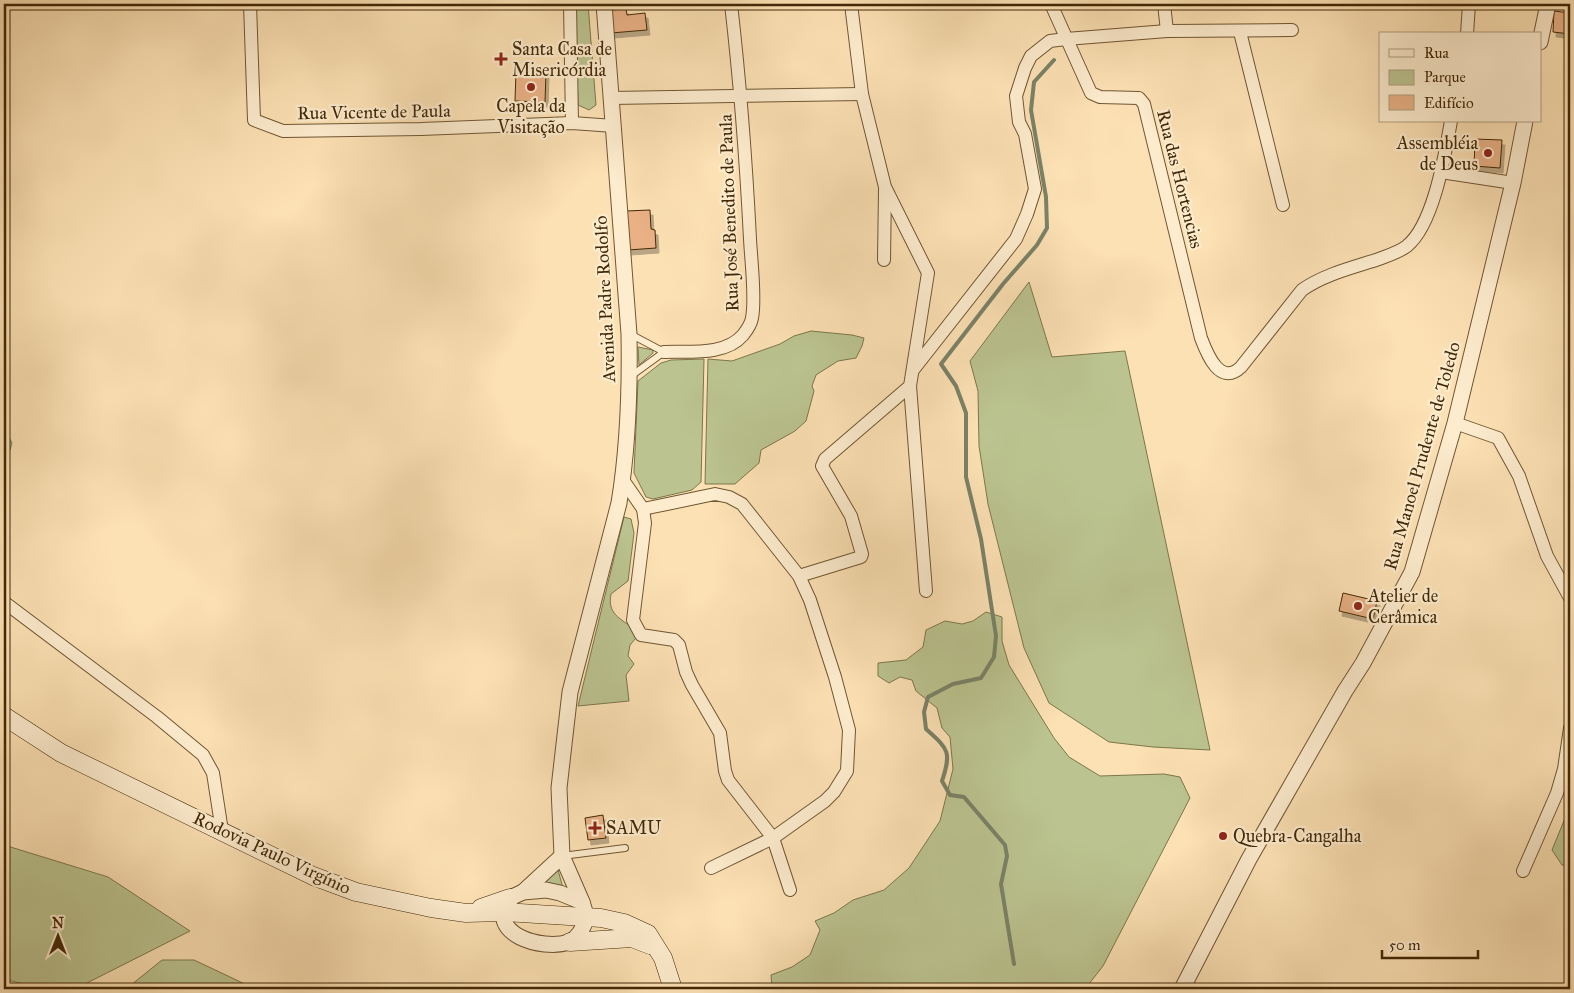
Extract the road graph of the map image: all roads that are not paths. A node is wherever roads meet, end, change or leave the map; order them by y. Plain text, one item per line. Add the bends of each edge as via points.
1 (250, 4) edge
2 (570, 4) edge
3 (604, 4) edge
4 (731, 4) edge
5 (851, 4) edge
6 (1051, 4) edge
7 (1164, 4) edge
8 (1469, 4) edge
9 (1548, 4) edge
10 (1292, 30) dead end
11 (1167, 31) junction
12 (1240, 32) junction
13 (1467, 32) edge
14 (1542, 32) edge
15 (1066, 39) junction
16 (862, 94) junction
17 (742, 95) junction
18 (611, 98) junction
19 (1451, 122) edge
20 (1525, 122) edge
21 (572, 123) junction
22 (614, 126) junction
23 (1441, 172) junction
24 (1513, 183) junction
25 (885, 187) junction
26 (1283, 205) dead end
27 (884, 260) dead end
28 (629, 334) junction
29 (664, 352) junction
30 (913, 371) junction
31 (630, 376) junction
32 (910, 386) junction
33 (1455, 423) junction
34 (622, 480) junction
35 (643, 509) junction
36 (799, 576) junction
37 (926, 591) dead end
38 (1570, 598) edge
39 (4, 602) edge
40 (4, 716) edge
41 (1570, 728) edge
42 (222, 831) junction
43 (773, 838) junction
44 (625, 848) dead end
45 (562, 856) junction
46 (710, 868) dead end
47 (1523, 871) dead end
48 (790, 890) dead end
49 (512, 901) junction
50 (584, 910) junction
51 (570, 942) junction
52 (657, 949) junction
53 (673, 989) edge
54 (1182, 989) edge

1 - 21 street, Rua Vicente de Paula via 254,120 282,131
2 - 21 street
3 - 18 street, Avenida Padre Rodolfo
4 - 17 street, Rua José Benedito de Paula
5 - 16 street
6 - 15 street, Rua das Hortencias
7 - 11 street
8 - 13 street
9 - 14 street
10 - 12 street
11 - 12 street
11 - 15 street
12 - 26 street
15 - 23 street, Rua das Hortencias via 1091,93 1100,97 1139,98 1144,104 1201,338 1218,370 1227,374 1241,368 1302,290 1330,275 1390,255 1407,245 1422,226
15 - 30 street via 1050,41 1031,56 1016,96 1035,189 1016,239
16 - 17 street
16 - 25 street
17 - 18 street
17 - 29 street, Rua José Benedito de Paula via 752,318 743,335 723,349
18 - 22 street, Avenida Padre Rodolfo
19 - 23 street
20 - 24 street, Rua Manoel Prudente de Toledo
21 - 22 street, Rua Vicente de Paula
22 - 28 street, Avenida Padre Rodolfo
23 - 24 street
24 - 33 street, Rua Manoel Prudente de Toledo
25 - 27 street
25 - 30 street via 928,273
28 - 29 lane
28 - 31 street, Avenida Padre Rodolfo
29 - 31 lane
30 - 32 street
31 - 34 street, Avenida Padre Rodolfo
32 - 36 street via 822,466 851,516 861,557
32 - 37 street
33 - 38 street via 1498,438 1519,476 1547,556
33 - 54 street, Rua Manoel Prudente de Toledo via 1412,572 1363,663 1248,859
34 - 35 street
34 - 45 street, Avenida Padre Rodolfo via 570,692 559,788
35 - 36 street via 715,494 729,497 742,504
35 - 43 street via 645,523 633,620 641,635 674,640 679,645 689,678 720,733 728,780
36 - 43 street via 830,660 849,730 847,771 825,801
39 - 42 street via 203,755 213,773
40 - 42 main road, Rodovia Paulo Virgínio via 61,753
41 - 47 street via 1558,793
42 - 49 main road, Rodovia Paulo Virgínio via 313,876 356,892 466,913
43 - 46 street
43 - 48 street
44 - 45 lane
45 - 49 street
45 - 50 street, Avenida Padre Rodolfo
49 - 50 main road
49 - 50 street via 546,890 560,893
49 - 51 street via 506,925 516,936 553,944
50 - 51 street via 581,932
50 - 52 main road via 635,927 648,934
51 - 52 main road via 632,938
52 - 53 main road

